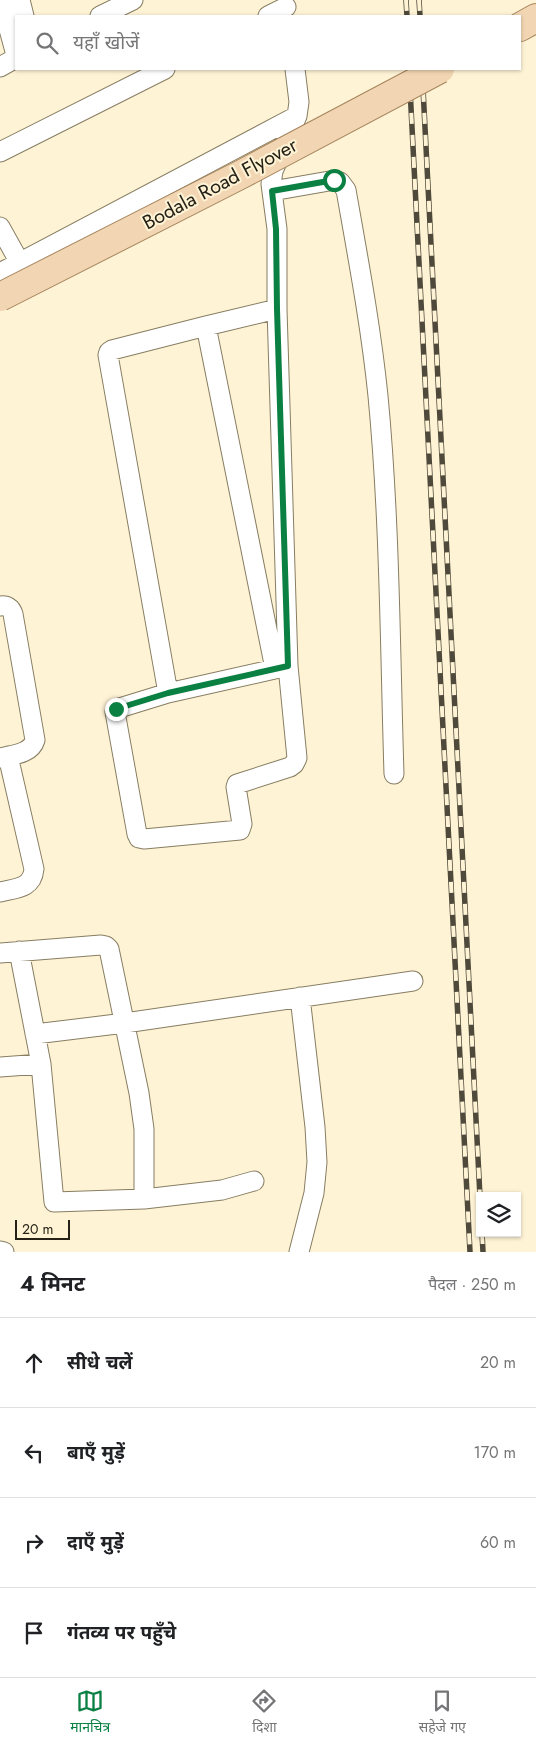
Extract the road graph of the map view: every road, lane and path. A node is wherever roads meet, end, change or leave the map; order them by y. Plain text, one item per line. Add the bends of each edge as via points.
1 (1, 0) edge
2 (20, 0) edge
3 (133, 0) edge
4 (286, 8) edge
5 (24, 15) edge
6 (102, 15) edge
7 (270, 15) edge
8 (536, 18) edge
9 (521, 26) edge
10 (15, 53) edge
11 (15, 58) edge
12 (0, 67) edge
13 (163, 70) edge
14 (295, 70) edge
15 (438, 70) edge
16 (297, 116) junction
17 (0, 152) edge
18 (272, 191) junction
19 (0, 227) edge
20 (20, 263) junction
21 (0, 273) edge
22 (0, 297) edge
23 (277, 309) junction
24 (206, 326) junction
25 (0, 606) edge
26 (282, 667) junction
27 (168, 693) junction
28 (4, 757) edge
29 (394, 774) dead end
30 (0, 892) edge
31 (19, 951) junction
32 (0, 953) edge
33 (413, 981) dead end
34 (300, 997) junction
35 (125, 1022) junction
36 (34, 1034) junction
37 (41, 1064) junction
38 (0, 1066) edge
39 (254, 1181) dead end
40 (144, 1200) junction
41 (0, 1251) edge
42 (4, 1252) edge
43 (299, 1252) edge

1 - 10 street
2 - 5 street
3 - 6 street
4 - 7 street
8 - 9 main road
11 - 12 street
13 - 17 street
14 - 16 street via 299,102
15 - 22 main road, Bodala Road Flyover, bridge
16 - 18 street via 273,171
16 - 20 street
18 - 23 street
18 - 29 street via 334,180 346,190 378,393 389,594
19 - 20 street
20 - 21 street
23 - 24 street
23 - 26 street
24 - 26 street
24 - 27 street via 108,352
25 - 28 street via 7,606 13,614 36,740 29,750
26 - 27 street
26 - 27 street via 297,758 290,767 237,784 242,828 236,831 144,839 136,834 115,712 119,707
28 - 30 street via 34,869 33,879 28,884
31 - 32 street
31 - 35 street via 106,946
31 - 36 street
33 - 34 street
34 - 35 street
34 - 43 street via 317,1162 314,1193
35 - 36 street
35 - 40 street via 144,1129
36 - 37 street
37 - 38 street
37 - 40 street via 54,1202
39 - 40 street via 222,1190
41 - 42 street

